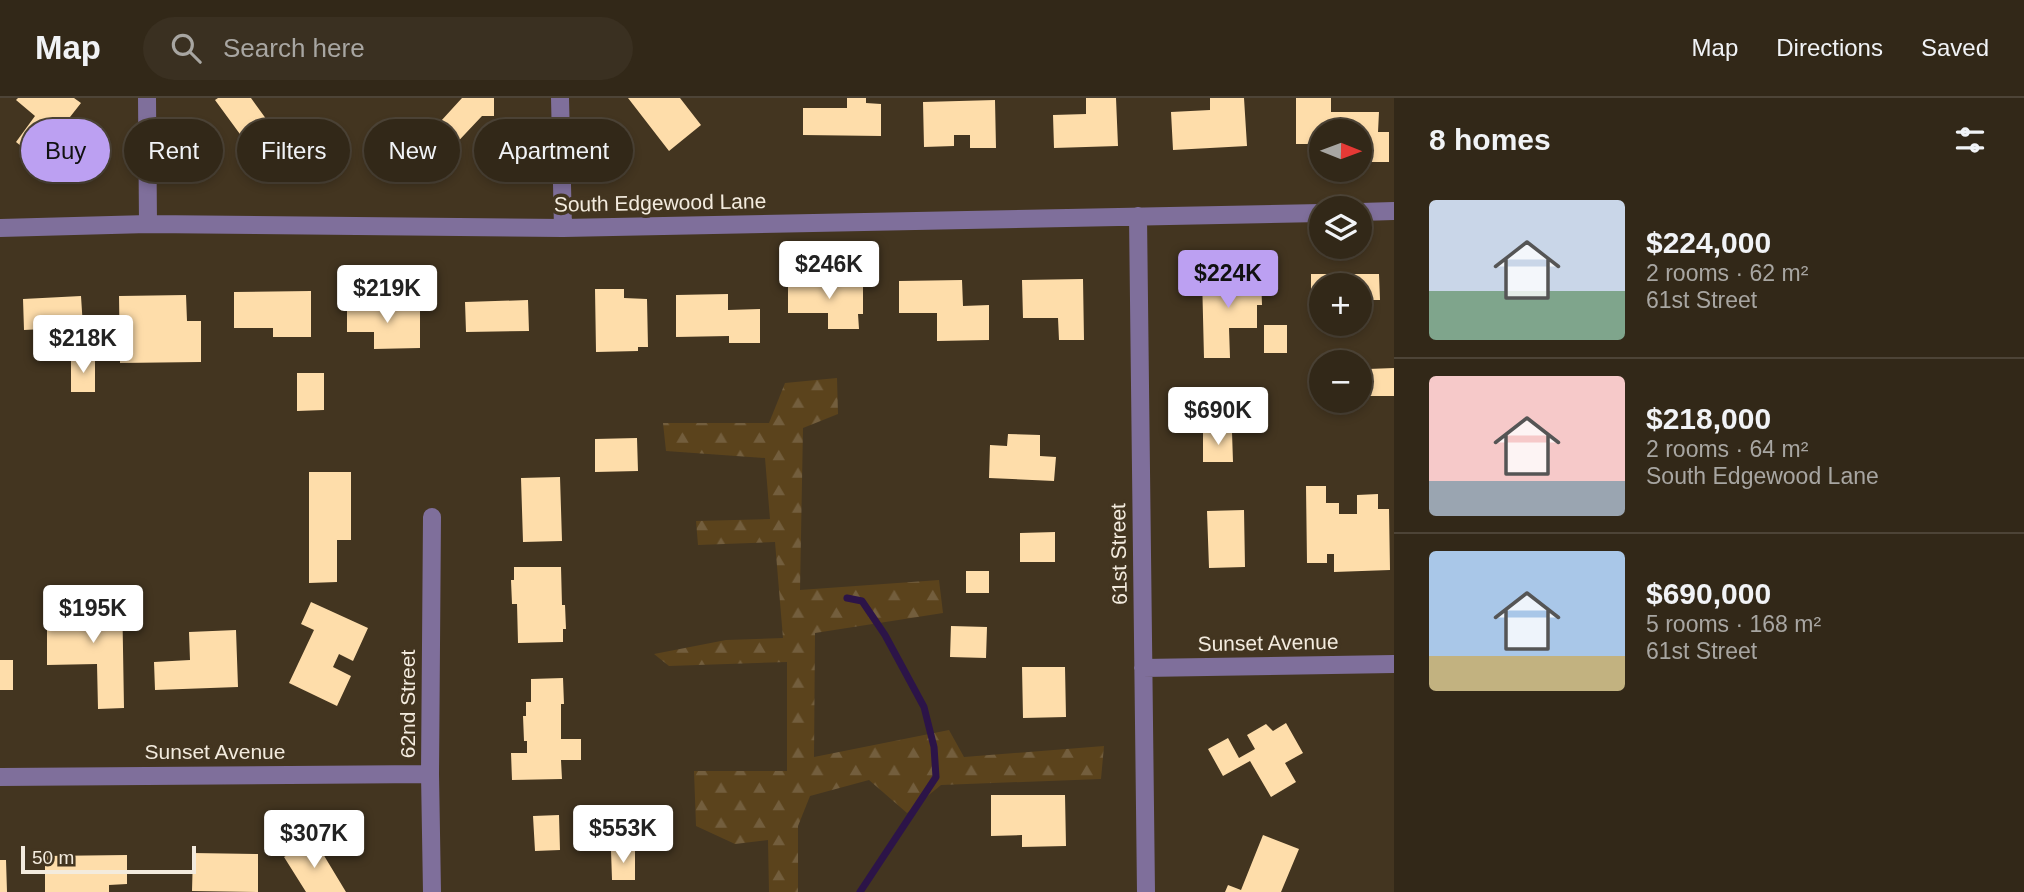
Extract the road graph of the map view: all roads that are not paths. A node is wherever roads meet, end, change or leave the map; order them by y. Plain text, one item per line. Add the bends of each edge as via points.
1 (147, 98) edge
2 (560, 98) edge
3 (1394, 211) edge
4 (1372, 212) edge
5 (1309, 213) edge
6 (1138, 216) junction
7 (148, 224) junction
8 (563, 228) junction
9 (0, 229) edge
10 (432, 517) dead end
11 (1394, 664) edge
12 (1143, 668) junction
13 (430, 774) junction
14 (0, 777) edge
15 (432, 892) edge
16 (1146, 892) edge

1 - 7 street
2 - 8 street
3 - 4 street
5 - 6 street, South Edgewood Lane
6 - 8 street, South Edgewood Lane
6 - 12 street, 61st Street
7 - 8 street, South Edgewood Lane
7 - 9 street, South Edgewood Lane
10 - 13 street, 62nd Street
11 - 12 street, Sunset Avenue
12 - 16 street, 61st Street
13 - 14 street, Sunset Avenue
13 - 15 street, 62nd Street

